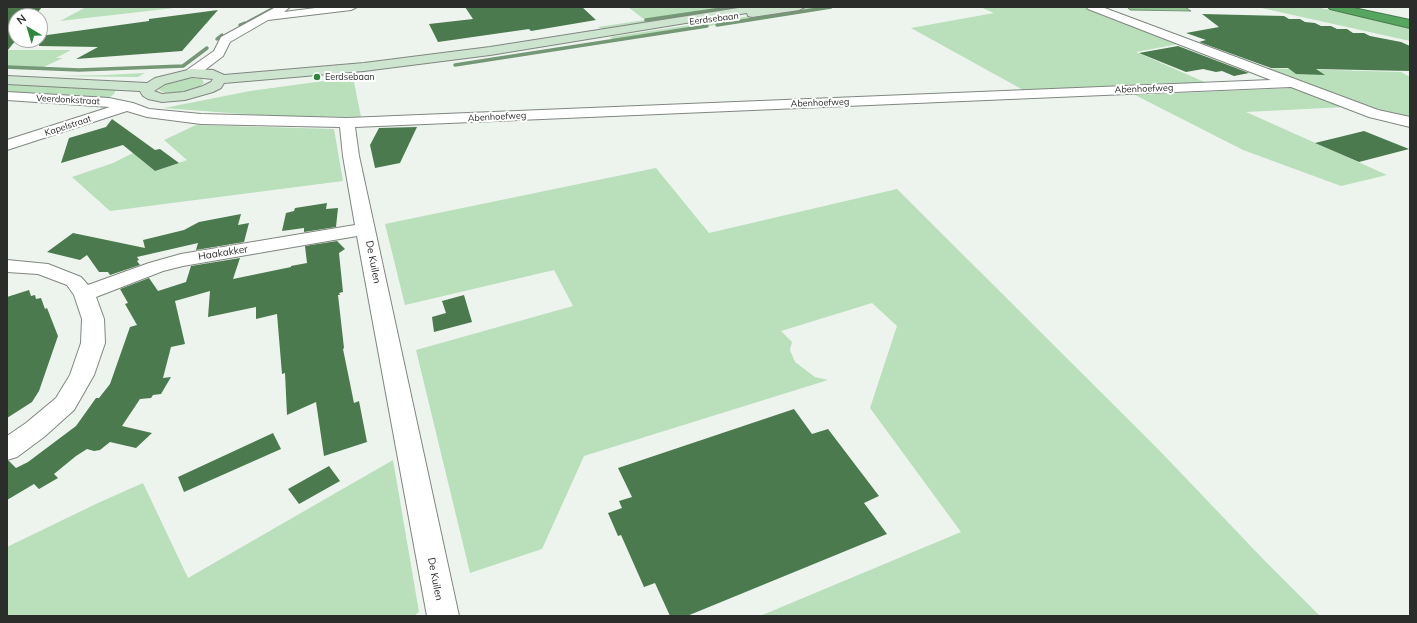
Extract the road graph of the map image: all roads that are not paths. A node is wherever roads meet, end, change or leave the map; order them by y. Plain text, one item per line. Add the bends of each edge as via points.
1 (284, 7) edge
2 (351, 7) edge
3 (766, 7) edge
4 (799, 7) edge
5 (1092, 7) edge
6 (1334, 7) edge
7 (1362, 7) edge
8 (266, 17) junction
9 (1410, 17) edge
10 (1410, 24) edge
11 (630, 29) junction
12 (219, 53) junction
13 (192, 73) junction
14 (7, 80) edge
15 (216, 80) junction
16 (1294, 83) junction
17 (152, 87) junction
18 (7, 96) edge
19 (162, 98) junction
20 (128, 106) junction
21 (1410, 122) edge
22 (347, 123) junction
23 (7, 145) edge
24 (366, 229) junction
25 (7, 266) edge
26 (84, 294) junction
27 (7, 450) edge
28 (443, 616) edge

1 - 8 street
2 - 8 street
3 - 11 main road, Eerdsebaan
4 - 11 main road, Eerdsebaan via 730,18
5 - 16 street, Abenhoefweg
6 - 10 highway
7 - 9 highway
8 - 12 street via 225,40
11 - 15 main road, Eerdsebaan via 490,51 289,77
12 - 13 street
12 - 15 street via 221,56
13 - 15 main road
13 - 17 main road
14 - 17 main road
15 - 19 main road via 203,91
16 - 21 street, Abenhoefweg via 1374,114
16 - 22 street, Abenhoefweg
17 - 19 main road via 153,96
17 - 20 street, Kapelstraat
18 - 20 street, Veerdonkstraat via 109,102
19 - 20 street, Kapelstraat
20 - 22 street via 146,113 200,119
20 - 23 street, Kapelstraat
22 - 24 street, De Kuilen
24 - 26 street, Haakakker via 181,260
24 - 28 street, De Kuilen
25 - 26 street via 41,268 74,281
26 - 27 street via 93,319 93,343 82,375 65,404 36,430

